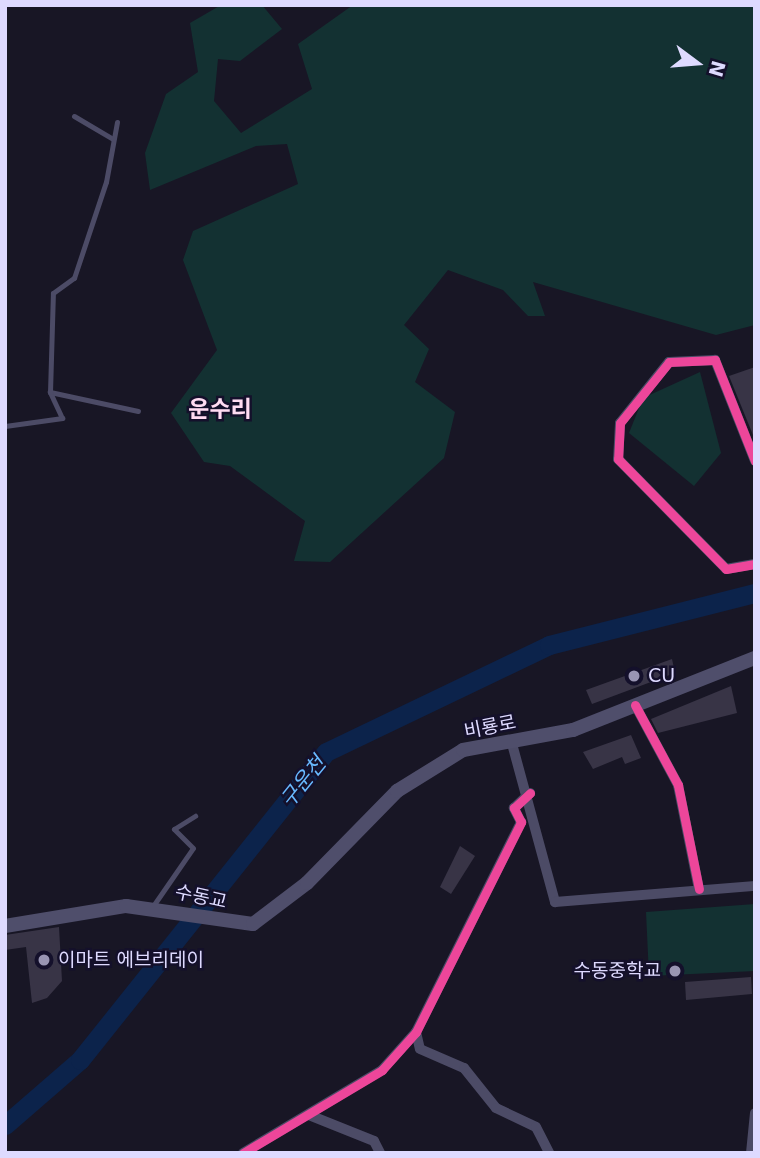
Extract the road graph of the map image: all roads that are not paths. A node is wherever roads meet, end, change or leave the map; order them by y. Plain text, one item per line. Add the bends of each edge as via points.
1 (74, 116) dead end
2 (117, 122) dead end
3 (113, 139) junction
4 (50, 392) junction
5 (138, 411) dead end
6 (5, 426) edge
7 (755, 461) edge
8 (755, 564) edge
9 (755, 658) edge
10 (635, 705) junction
11 (511, 740) junction
12 (530, 793) junction
13 (195, 816) dead end
14 (755, 886) edge
15 (699, 889) junction
16 (153, 906) junction
17 (241, 925) joint
18 (5, 926) edge
19 (416, 1032) junction
20 (755, 1113) edge
21 (309, 1115) junction
22 (243, 1153) edge
23 (380, 1153) edge
24 (549, 1153) edge
25 (751, 1153) edge

1 - 3 lane
2 - 3 lane
3 - 4 lane via 74,278 53,293
4 - 5 lane
4 - 6 lane via 62,418
7 - 8 street via 715,360 669,362 620,423 618,459 726,569
9 - 10 main road, 비룡로
10 - 11 main road, 비룡로 via 573,730
10 - 15 street via 678,785
11 - 12 street
11 - 17 main road, 비룡로 via 463,750 423,772 379,805 267,918
12 - 15 street via 555,902
12 - 19 street via 514,808 521,822
13 - 16 lane via 174,829 193,848
14 - 15 street
16 - 17 main road, 수동교
16 - 18 main road
19 - 21 street via 382,1069
19 - 24 street via 420,1049 464,1068 496,1108 536,1127
20 - 25 street
21 - 22 street
21 - 23 street via 374,1141

